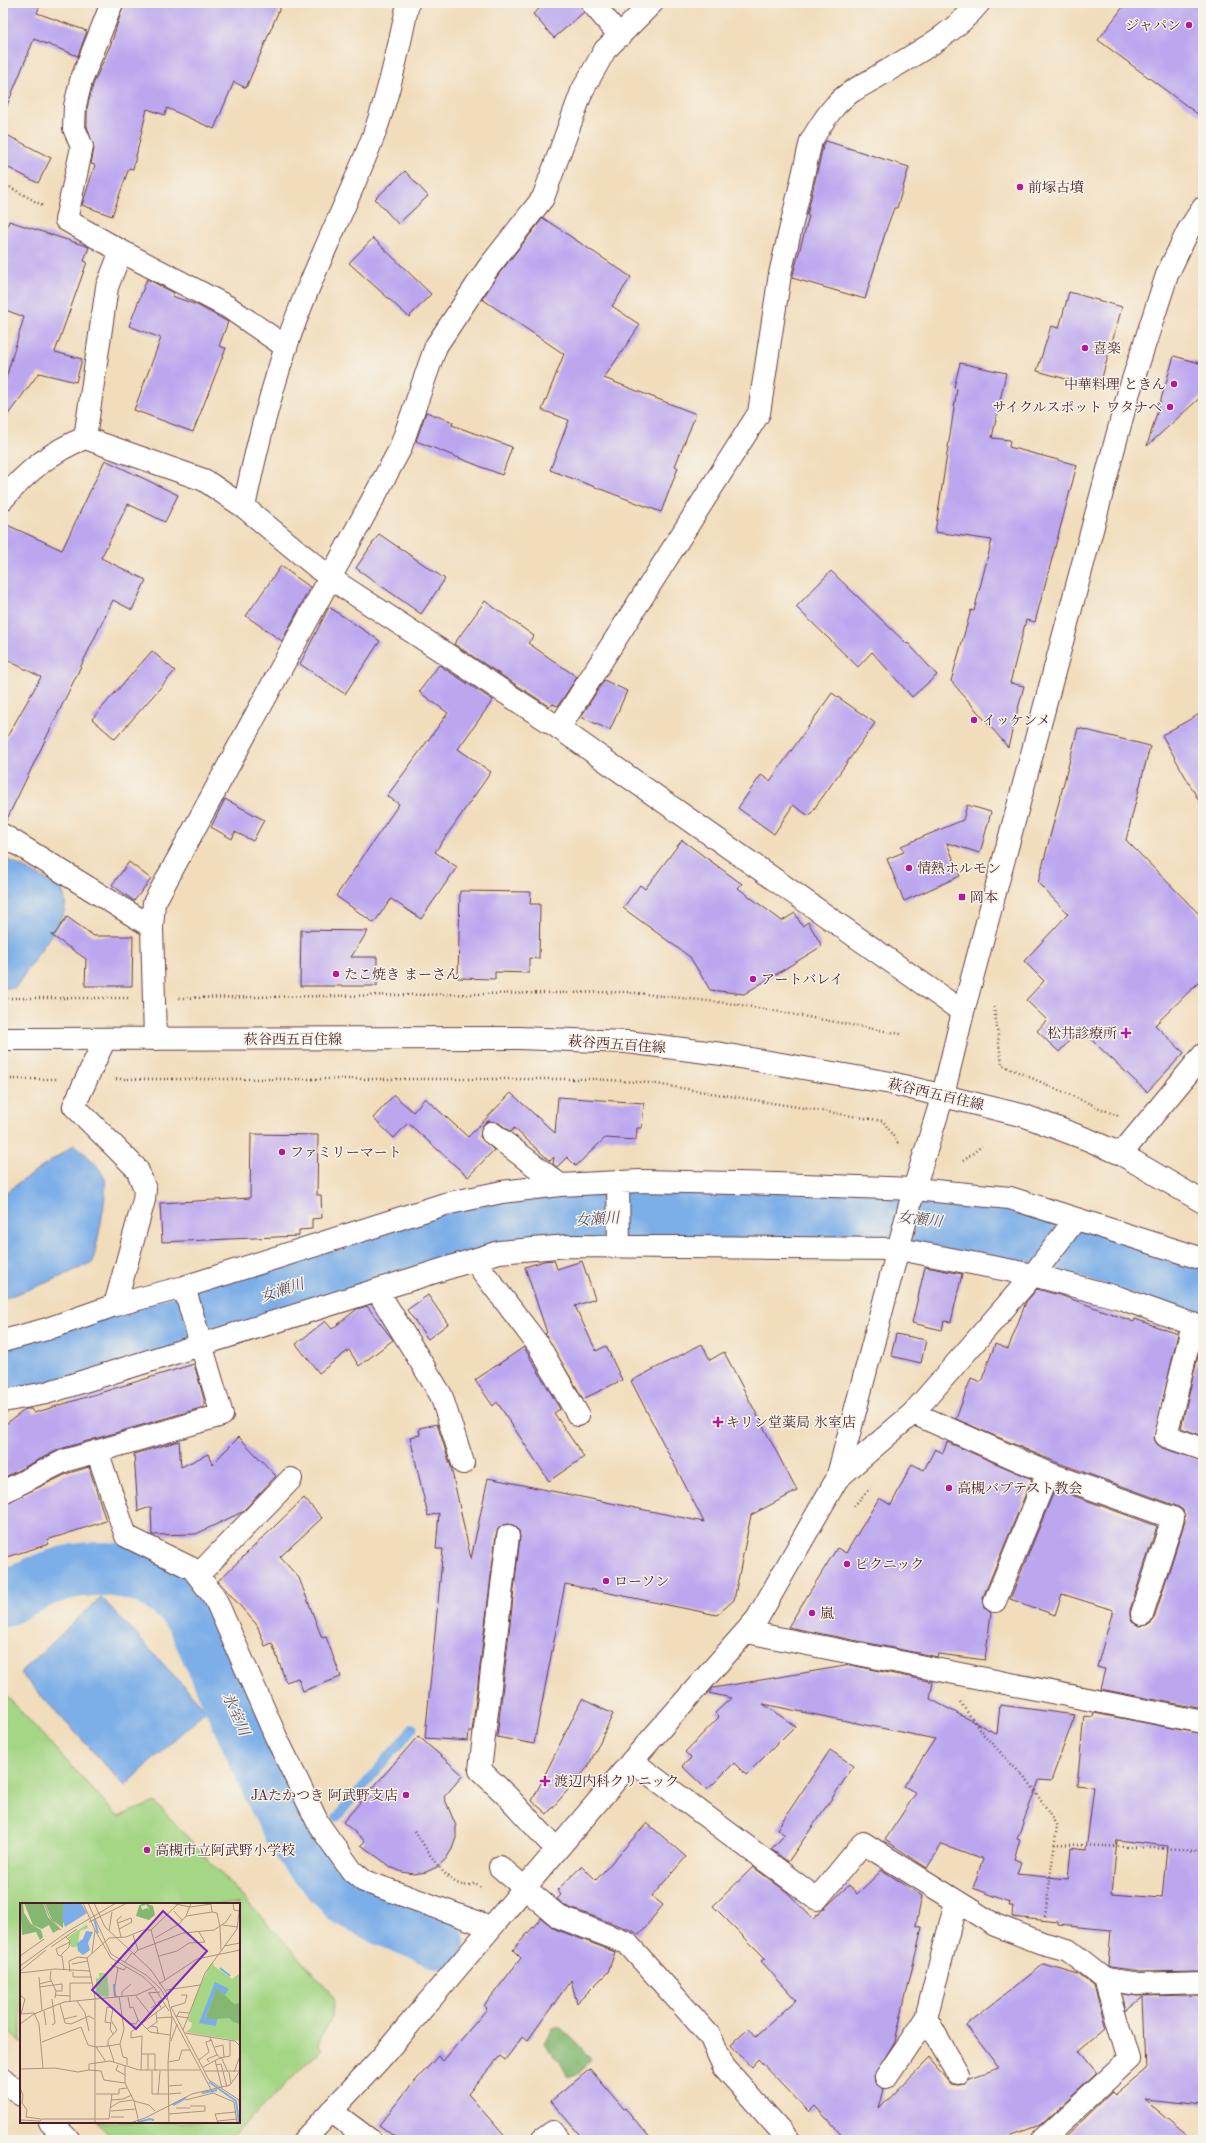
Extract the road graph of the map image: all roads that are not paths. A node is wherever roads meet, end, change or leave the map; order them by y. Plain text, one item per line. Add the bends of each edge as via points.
1 (112, 3) edge
2 (408, 3) edge
3 (592, 3) edge
4 (652, 3) edge
5 (979, 3) edge
6 (620, 36) junction
7 (1203, 208) edge
8 (121, 251) junction
9 (286, 347) junction
10 (85, 438) junction
11 (3, 499) edge
12 (244, 507) junction
13 (330, 578) junction
14 (559, 728) junction
15 (3, 835) edge
16 (152, 928) junction
17 (963, 1012) junction
18 (3, 1039) edge
19 (105, 1039) junction
20 (155, 1039) junction
21 (1203, 1056) edge
22 (943, 1095) junction
23 (492, 1133) dead end
24 (1121, 1154) junction
25 (560, 1186) junction
26 (618, 1189) junction
27 (913, 1194) junction
28 (1203, 1202) edge
29 (1075, 1220) junction
30 (619, 1240) junction
31 (901, 1243) junction
32 (1203, 1259) edge
33 (474, 1260) junction
34 (1036, 1270) junction
35 (184, 1287) junction
36 (377, 1290) junction
37 (115, 1305) junction
38 (1198, 1326) edge
39 (3, 1341) edge
40 (200, 1344) junction
41 (3, 1401) edge
42 (913, 1413) junction
43 (578, 1415) dead end
44 (1203, 1449) edge
45 (97, 1451) junction
46 (463, 1463) dead end
47 (1048, 1473) junction
48 (838, 1478) junction
49 (291, 1479) dead end
50 (3, 1492) edge
51 (508, 1536) dead end
52 (198, 1576) junction
53 (995, 1601) dead end
54 (1142, 1614) dead end
55 (746, 1632) junction
56 (1203, 1722) edge
57 (632, 1761) junction
58 (556, 1850) junction
59 (500, 1868) dead end
60 (525, 1888) junction
61 (956, 1902) junction
62 (491, 1926) junction
63 (1105, 1979) junction
64 (1203, 1982) edge
65 (926, 2018) junction
66 (958, 2074) dead end
67 (886, 2078) dead end
68 (3, 2079) edge
69 (20, 2094) edge
70 (331, 2111) junction
71 (51, 2123) edge
72 (69, 2140) edge
73 (304, 2140) edge
74 (370, 2140) edge
75 (542, 2140) edge
76 (559, 2140) edge
77 (789, 2140) edge
78 (1042, 2140) edge

1 - 8 street via 81,81 75,106 74,128 82,147 66,220
2 - 9 street via 394,68 373,137
3 - 6 street
4 - 6 street
5 - 14 street via 940,39 852,90 821,122 811,141 780,274 758,413
6 - 13 street via 605,50 582,91 543,198 488,268 436,346 400,449
7 - 17 street via 1182,242 1167,275 1128,395
8 - 9 street via 228,307
8 - 10 street via 107,287
9 - 12 street
10 - 11 street via 66,445 47,457
10 - 12 street via 204,480
12 - 13 street
13 - 14 street
13 - 16 street via 154,903
14 - 17 street
15 - 16 street
16 - 20 street
17 - 22 street
18 - 19 street, 萩谷西五百住線
19 - 20 street, 萩谷西五百住線
19 - 37 street via 74,1106 137,1169 145,1189
20 - 22 street, 萩谷西五百住線 via 518,1038 627,1042 722,1054 891,1083
21 - 24 street
22 - 24 street, 萩谷西五百住線 via 1025,1116
22 - 27 street
23 - 25 street
24 - 28 street, 萩谷西五百住線
25 - 26 street
25 - 35 street via 502,1192 445,1204
26 - 27 street via 776,1184 890,1188
26 - 30 street
27 - 29 street via 1010,1198
27 - 31 street
29 - 32 street
29 - 34 street
30 - 31 street
30 - 33 street via 499,1252
31 - 34 street
31 - 48 street
33 - 36 street
33 - 43 street via 539,1346
34 - 38 street
34 - 42 street
35 - 37 street
35 - 40 street
36 - 40 street
36 - 46 street via 441,1395
37 - 39 street via 47,1329
38 - 44 street via 1166,1436
40 - 41 street via 46,1393
40 - 45 street via 222,1415
42 - 47 street
42 - 48 street
45 - 50 street via 64,1461
45 - 52 street via 126,1536 193,1569
47 - 53 street
47 - 54 street via 1173,1518
48 - 55 street via 757,1619
49 - 52 street
51 - 58 street via 480,1770
52 - 62 street via 215,1598 276,1737 319,1825 352,1871 364,1881
55 - 56 street
55 - 57 street
57 - 58 street
57 - 61 street via 817,1899 863,1843
58 - 60 street
59 - 60 street
60 - 62 street
60 - 77 street via 559,1917 627,1943 710,2036 724,2067
61 - 63 street via 995,1925 1068,1950
61 - 65 street
62 - 70 street via 380,2059
63 - 64 street via 1138,1984
63 - 78 street via 1129,2059
65 - 66 street
65 - 67 street
68 - 69 street
70 - 73 street
70 - 74 street
71 - 72 street
75 - 76 street via 553,2132

